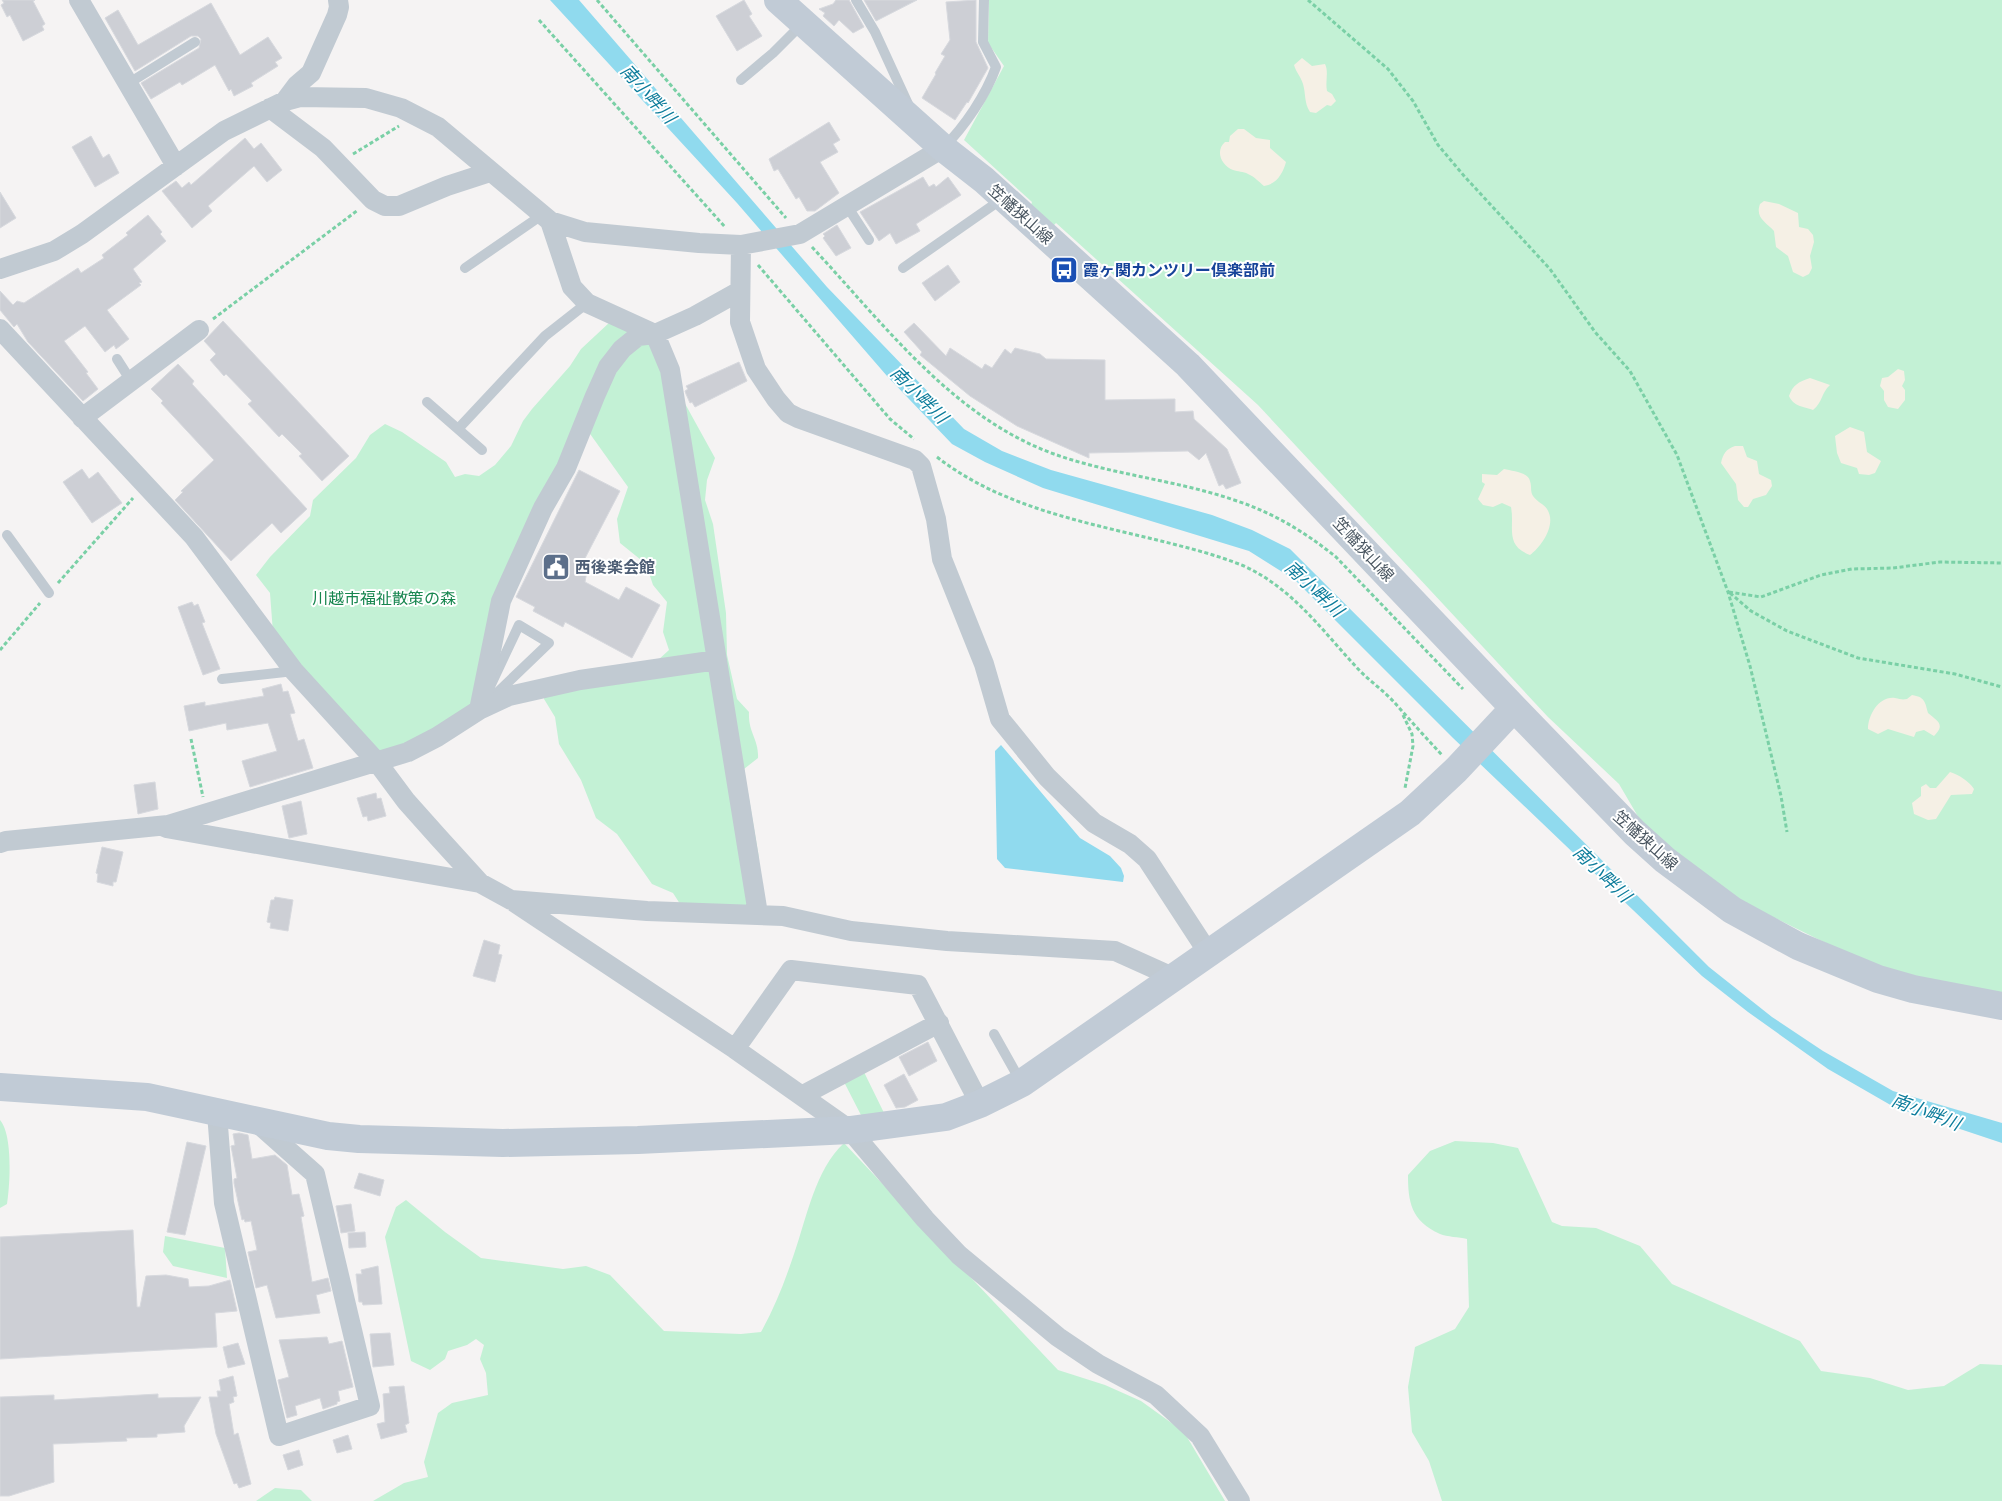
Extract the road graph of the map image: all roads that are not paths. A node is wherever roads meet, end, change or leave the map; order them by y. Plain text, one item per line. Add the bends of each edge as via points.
1 (79, 0) edge
2 (338, 0) edge
3 (778, 0) edge
4 (856, 0) edge
5 (984, 0) edge
6 (804, 23) junction
7 (195, 42) dead end
8 (741, 80) dead end
9 (129, 83) junction
10 (277, 104) junction
11 (917, 125) junction
12 (943, 148) junction
13 (176, 166) junction
14 (490, 172) junction
15 (1004, 198) junction
16 (847, 206) junction
17 (546, 218) junction
18 (869, 240) dead end
19 (741, 245) junction
20 (465, 268) dead end
21 (903, 268) dead end
22 (0, 269) edge
23 (738, 292) junction
24 (587, 303) junction
25 (0, 329) edge
26 (200, 330) road end
27 (654, 334) junction
28 (117, 359) dead end
29 (131, 381) junction
30 (427, 402) dead end
31 (82, 418) junction
32 (458, 429) junction
33 (482, 450) dead end
34 (7, 535) dead end
35 (48, 594) road end
36 (717, 660) junction
37 (294, 671) junction
38 (222, 678) dead end
39 (479, 710) junction
40 (1506, 716) junction
41 (377, 762) junction
42 (156, 826) junction
43 (0, 843) edge
44 (480, 883) junction
45 (511, 900) junction
46 (758, 914) junction
47 (1209, 954) junction
48 (1175, 978) junction
49 (2002, 1006) edge
50 (939, 1023) junction
51 (994, 1034) dead end
52 (735, 1048) junction
53 (1022, 1083) junction
54 (0, 1087) edge
55 (803, 1095) junction
56 (980, 1104) junction
57 (217, 1113) junction
58 (252, 1119) junction
59 (850, 1130) junction
60 (1240, 1501) edge

1 - 9 street
2 - 10 street via 337,15 311,73
3 - 6 street, 笠幡狭山線
4 - 11 lane via 875,32
5 - 12 lane via 983,42 996,67 992,79 956,135
6 - 8 lane
6 - 11 street, 笠幡狭山線
7 - 9 lane
9 - 13 street
10 - 13 street via 224,131
10 - 14 street via 317,96 366,98 401,108 438,127
10 - 14 street via 373,200 385,206 399,206
11 - 12 street, 笠幡狭山線
12 - 15 street, 笠幡狭山線
12 - 16 street
13 - 22 street via 54,251
14 - 17 street
15 - 21 lane
15 - 40 street, 笠幡狭山線 via 1188,365
16 - 18 lane
16 - 19 street via 799,234
17 - 19 street via 585,232
17 - 20 lane
17 - 24 street via 572,287
19 - 23 street
23 - 27 street
23 - 47 street via 740,322 756,369 788,413 915,460 921,466 936,519 942,559 984,664 1000,719 1047,778 1094,823 1130,844 1146,859
24 - 27 street
24 - 32 lane via 545,336
25 - 31 street
26 - 29 street
27 - 36 street via 670,370
27 - 39 street via 638,336 608,367 566,468 543,508 501,601
28 - 29 lane
29 - 31 street
30 - 32 lane
31 - 37 street via 194,537
32 - 33 lane
34 - 35 lane
36 - 39 street via 580,680 509,696
36 - 46 street
37 - 38 lane
37 - 41 street
39 - 39 lane via 519,625 549,643 535,656
39 - 41 street via 408,752
40 - 47 street via 1410,813
40 - 49 street, 笠幡狭山線 via 1665,860 1732,910 1798,946 1878,978 1921,991
41 - 42 street
41 - 44 street via 406,801
42 - 43 street
42 - 44 street
44 - 45 street
45 - 46 street
45 - 52 street
46 - 48 street via 783,916 851,931 947,942 1115,951
47 - 48 street
48 - 53 street
50 - 52 street via 918,985 791,970
50 - 55 street
50 - 56 street
51 - 53 lane
52 - 55 street
53 - 56 street
54 - 57 street via 147,1097
55 - 59 street
56 - 59 street via 946,1117
57 - 58 street
57 - 58 street via 224,1204 279,1436 370,1406 315,1174
58 - 59 street via 328,1136 359,1139 503,1143
59 - 60 street via 959,1255 1058,1337 1098,1364 1156,1395 1200,1436

